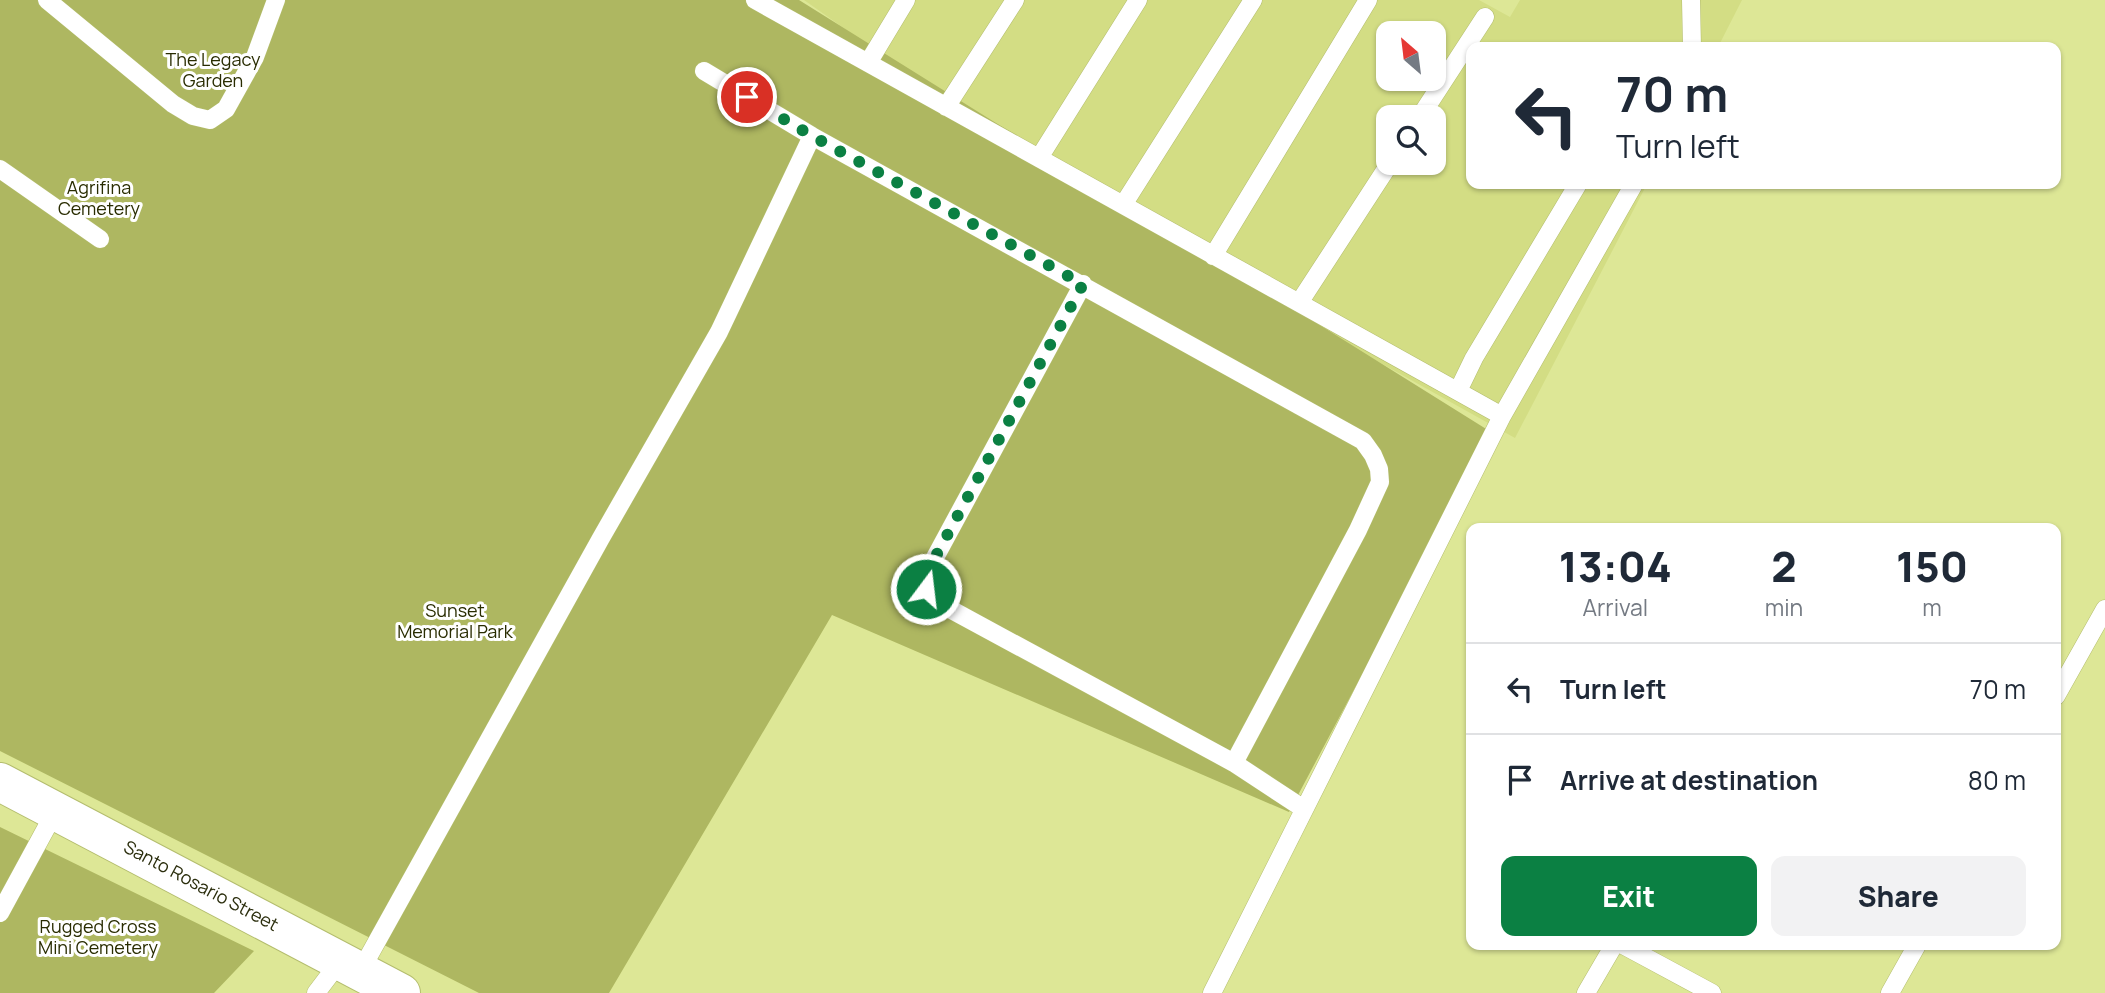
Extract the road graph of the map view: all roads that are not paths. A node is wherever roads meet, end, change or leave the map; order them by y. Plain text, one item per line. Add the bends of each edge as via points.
1 (47, 0) edge
2 (276, 0) edge
3 (755, 0) edge
4 (906, 0) edge
5 (1015, 0) edge
6 (1138, 0) edge
7 (1253, 0) edge
8 (1368, 0) edge
9 (1691, 0) edge
10 (1485, 17) dead end
11 (1469, 42) edge
12 (1692, 42) edge
13 (1466, 46) edge
14 (867, 63) junction
15 (704, 71) dead end
16 (1428, 105) edge
17 (946, 107) junction
18 (812, 136) junction
19 (1039, 158) junction
20 (0, 169) edge
21 (1382, 175) edge
22 (1575, 189) edge
23 (1631, 189) edge
24 (1123, 205) junction
25 (100, 239) dead end
26 (1213, 256) junction
27 (1083, 284) junction
28 (1299, 303) junction
29 (1458, 391) junction
30 (1502, 416) junction
31 (2105, 609) edge
32 (2061, 687) edge
33 (1234, 763) junction
34 (0, 782) edge
35 (1304, 809) junction
36 (56, 810) junction
37 (0, 913) edge
38 (1611, 950) edge
39 (1632, 950) edge
40 (1914, 950) edge
41 (351, 965) junction
42 (316, 993) edge
43 (401, 993) edge
44 (1212, 993) edge
45 (1586, 993) edge
46 (1712, 993) edge
47 (1890, 993) edge

1 - 2 lane via 173,104 210,120 226,109 249,68
3 - 14 lane
4 - 14 lane
5 - 17 lane
6 - 19 lane
7 - 24 lane
8 - 26 lane
9 - 12 lane
10 - 11 lane
13 - 16 lane
14 - 17 lane
15 - 18 lane
17 - 19 lane
18 - 27 lane
18 - 41 lane via 719,332
19 - 24 lane
20 - 25 lane
21 - 28 lane
22 - 29 lane
23 - 30 lane
24 - 26 lane
26 - 28 lane
27 - 33 lane via 1363,441 1379,469 1380,482 1358,530
27 - 33 lane via 931,565 926,589 948,608
28 - 29 lane
29 - 30 lane
30 - 35 lane
31 - 32 lane
33 - 35 lane
34 - 36 main road, Santo Rosario Street
35 - 44 lane
36 - 37 lane
36 - 41 main road, Santo Rosario Street
38 - 45 lane
39 - 46 lane
40 - 47 lane
41 - 42 lane
41 - 43 main road, Santo Rosario Street

